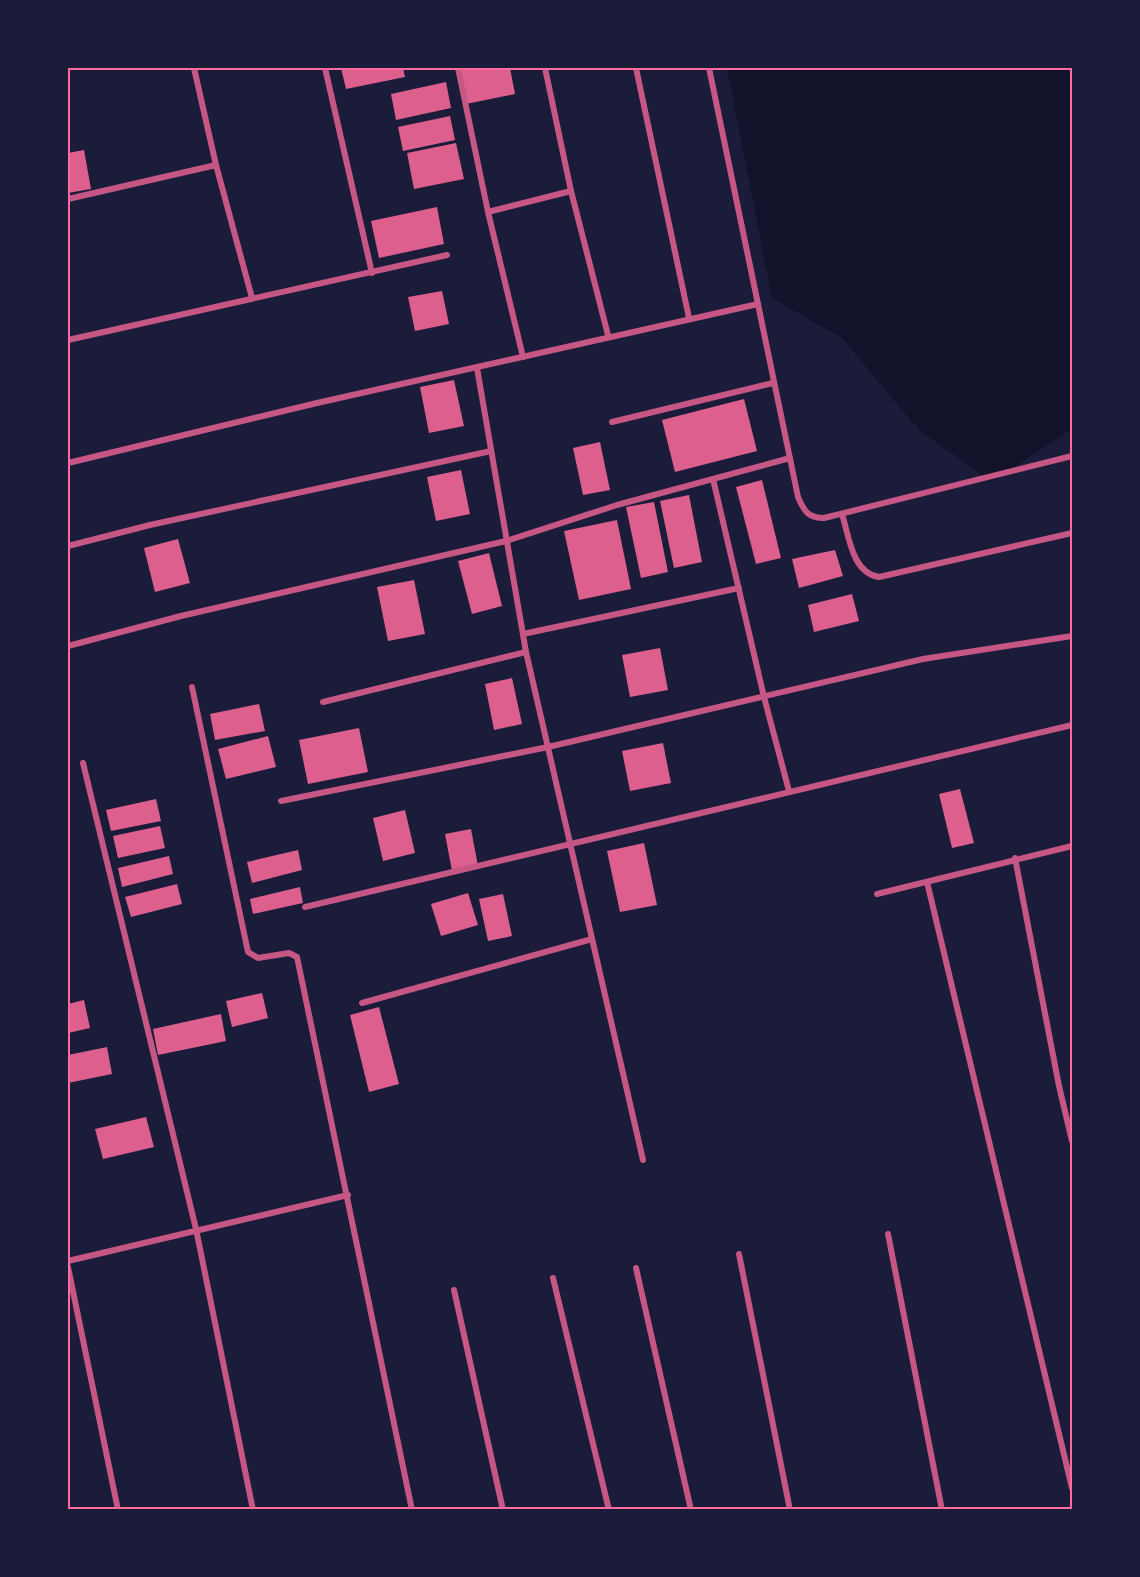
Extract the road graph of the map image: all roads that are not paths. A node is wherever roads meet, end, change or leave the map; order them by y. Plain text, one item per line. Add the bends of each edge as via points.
1 (194, 68) edge
2 (325, 68) edge
3 (459, 68) edge
4 (545, 68) edge
5 (636, 68) edge
6 (709, 68) edge
7 (216, 165) junction
8 (571, 191) junction
9 (68, 199) edge
10 (488, 212) junction
11 (447, 255) dead end
12 (372, 273) junction
13 (252, 298) junction
14 (758, 304) junction
15 (688, 318) junction
16 (608, 336) junction
17 (68, 340) edge
18 (523, 357) junction
19 (477, 368) junction
20 (773, 383) junction
21 (612, 422) dead end
22 (491, 451) junction
23 (1072, 456) edge
24 (790, 458) junction
25 (68, 463) edge
26 (713, 479) junction
27 (842, 514) junction
28 (1072, 533) edge
29 (506, 541) junction
30 (68, 546) edge
31 (739, 588) junction
32 (523, 634) junction
33 (1072, 636) edge
34 (68, 646) edge
35 (526, 652) junction
36 (192, 687) dead end
37 (764, 697) junction
38 (323, 702) dead end
39 (1072, 725) edge
40 (548, 747) junction
41 (83, 762) dead end
42 (789, 791) junction
43 (281, 801) dead end
44 (569, 846) junction
45 (1072, 846) edge
46 (1015, 858) junction
47 (927, 882) junction
48 (877, 894) dead end
49 (305, 907) dead end
50 (591, 939) junction
51 (362, 1003) dead end
52 (1072, 1141) edge
53 (644, 1160) dead end
54 (348, 1195) junction
55 (196, 1229) junction
56 (888, 1234) dead end
57 (739, 1254) dead end
58 (68, 1261) edge
59 (68, 1267) edge
60 (636, 1268) dead end
61 (553, 1278) dead end
62 (454, 1290) dead end
63 (1072, 1488) edge
64 (118, 1509) edge
65 (253, 1509) edge
66 (412, 1509) edge
67 (503, 1509) edge
68 (609, 1509) edge
69 (691, 1509) edge
70 (790, 1509) edge
71 (942, 1509) edge

1 - 7 street
2 - 12 street
3 - 10 street
4 - 8 street
5 - 15 street
6 - 14 street
7 - 9 street
7 - 13 street
8 - 10 street
8 - 16 street
10 - 18 street
11 - 12 street
12 - 13 street
13 - 17 street
14 - 15 street
14 - 20 street
15 - 16 street
16 - 18 street
18 - 19 street
19 - 22 street
19 - 25 street
20 - 21 street
20 - 24 street
22 - 29 street
22 - 30 street
23 - 27 street
24 - 26 street
24 - 27 street via 804,511 813,518
26 - 29 street
26 - 31 street
27 - 28 street via 859,566 869,575 879,577
29 - 32 street
29 - 34 street
31 - 32 street
31 - 37 street
32 - 35 street
33 - 37 street via 923,659
35 - 38 street
35 - 40 street
36 - 54 street via 248,952 258,958 289,953 297,957
37 - 40 street
37 - 42 street
39 - 42 street
40 - 43 street
40 - 44 street
41 - 55 street
42 - 44 street
44 - 49 street
44 - 50 street
45 - 46 street
46 - 47 street
46 - 52 street
47 - 48 street
47 - 63 street
50 - 51 street
50 - 53 street
54 - 55 street
54 - 66 street
55 - 58 street
55 - 65 street
56 - 71 street
57 - 70 street
59 - 64 street
60 - 69 street
61 - 68 street
62 - 67 street

